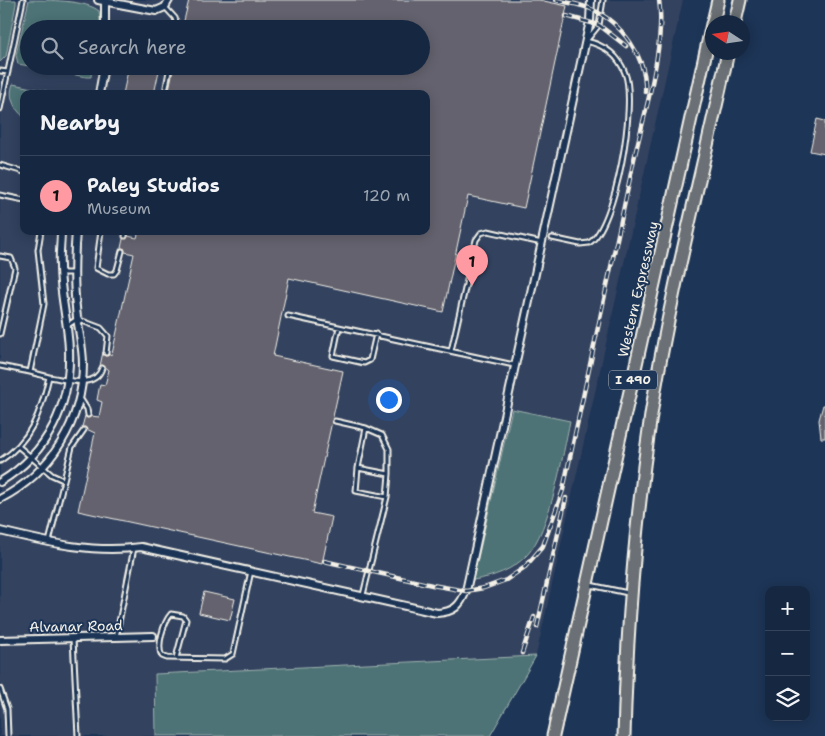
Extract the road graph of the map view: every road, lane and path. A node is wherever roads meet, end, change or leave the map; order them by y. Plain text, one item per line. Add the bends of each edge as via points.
1 (23, 0) edge
2 (98, 0) edge
3 (169, 0) edge
4 (591, 0) edge
5 (603, 0) edge
6 (718, 0) edge
7 (740, 0) edge
8 (105, 2) junction
9 (165, 7) junction
10 (715, 15) edge
11 (737, 15) edge
12 (105, 20) edge
13 (176, 20) edge
14 (586, 41) junction
15 (705, 59) edge
16 (726, 60) edge
17 (0, 71) edge
18 (8, 72) junction
19 (102, 75) edge
20 (168, 75) edge
21 (166, 87) dead end
22 (100, 90) edge
23 (0, 109) edge
24 (1, 165) edge
25 (0, 171) edge
26 (20, 171) edge
27 (0, 195) edge
28 (20, 199) edge
29 (40, 235) edge
30 (61, 235) edge
31 (76, 235) edge
32 (100, 235) edge
33 (552, 238) dead end
34 (542, 243) junction
35 (122, 251) dead end
36 (0, 256) edge
37 (60, 269) junction
38 (74, 273) junction
39 (288, 316) dead end
40 (77, 319) junction
41 (66, 326) junction
42 (339, 326) junction
43 (0, 334) edge
44 (376, 334) junction
45 (451, 351) junction
46 (106, 353) dead end
47 (515, 365) junction
48 (0, 366) edge
49 (102, 368) dead end
50 (30, 372) junction
51 (49, 376) junction
52 (68, 380) junction
53 (83, 381) junction
54 (80, 398) junction
55 (88, 415) dead end
56 (335, 421) dead end
57 (366, 428) junction
58 (84, 430) dead end
59 (19, 447) junction
60 (32, 458) junction
61 (0, 462) edge
62 (43, 467) junction
63 (358, 468) junction
64 (389, 474) junction
65 (63, 480) junction
66 (0, 482) edge
67 (387, 498) junction
68 (0, 499) edge
69 (0, 532) edge
70 (49, 542) junction
71 (134, 548) junction
72 (251, 571) junction
73 (587, 585) junction
74 (630, 593) junction
75 (363, 595) junction
76 (153, 636) joint
77 (162, 637) junction
78 (116, 638) junction
79 (72, 639) junction
80 (0, 640) edge
81 (176, 658) junction
82 (0, 689) edge
83 (624, 735) edge
84 (8, 736) edge
85 (78, 736) edge
86 (553, 736) edge

1 - 18 lane
2 - 8 street
3 - 9 street
4 - 14 street
5 - 14 lane via 600,24
6 - 10 highway, Western Expressway / I 490
7 - 11 highway
8 - 9 street via 156,11
8 - 12 street
9 - 13 lane
14 - 33 lane via 606,48 621,64 628,86 629,117 611,207 598,233 589,243 580,244
14 - 34 street
15 - 73 highway, Western Expressway / I 490
16 - 74 highway, I 490 via 660,367
17 - 18 lane
18 - 23 lane
19 - 22 street
20 - 21 lane
24 - 25 lane
24 - 26 lane
27 - 28 lane
29 - 50 lane via 38,250 44,304
30 - 37 street
31 - 38 street
32 - 35 lane via 96,268 114,274
34 - 45 lane via 488,231 476,240
34 - 47 street
36 - 43 lane via 11,258 15,268
37 - 38 lane via 64,274
37 - 41 street
38 - 40 street
39 - 42 lane
40 - 41 lane
40 - 46 lane via 105,331
40 - 53 street via 82,343
41 - 52 street
42 - 44 lane
42 - 44 lane via 333,356 364,363 370,360
44 - 45 lane
45 - 47 lane
47 - 75 street via 462,599 456,608 436,613
48 - 50 lane
49 - 53 lane via 98,377
50 - 51 lane
51 - 52 lane
51 - 59 lane via 37,419
52 - 53 lane
52 - 60 street via 51,432
53 - 54 street
54 - 55 lane
54 - 62 street via 66,434
56 - 57 lane
57 - 63 lane
57 - 64 lane via 382,435 389,449
58 - 65 lane via 72,446
59 - 60 lane
59 - 61 lane
60 - 62 lane
60 - 66 street via 15,474
62 - 65 lane
62 - 68 street
63 - 64 lane
63 - 67 lane via 356,491
64 - 67 lane
65 - 70 lane
67 - 75 lane
69 - 70 street
70 - 71 street via 121,550
71 - 72 street
71 - 78 lane
72 - 75 street
72 - 81 lane via 233,654 225,659
73 - 74 lane
73 - 86 highway, Western Expressway / I 490
74 - 83 highway, I 490
76 - 77 lane
76 - 78 street, Alvanar Road
77 - 81 lane via 162,656
77 - 81 lane via 171,614 184,616 186,620
78 - 79 street, Alvanar Road
79 - 80 street, Alvanar Road
79 - 85 lane
82 - 84 lane via 7,709

